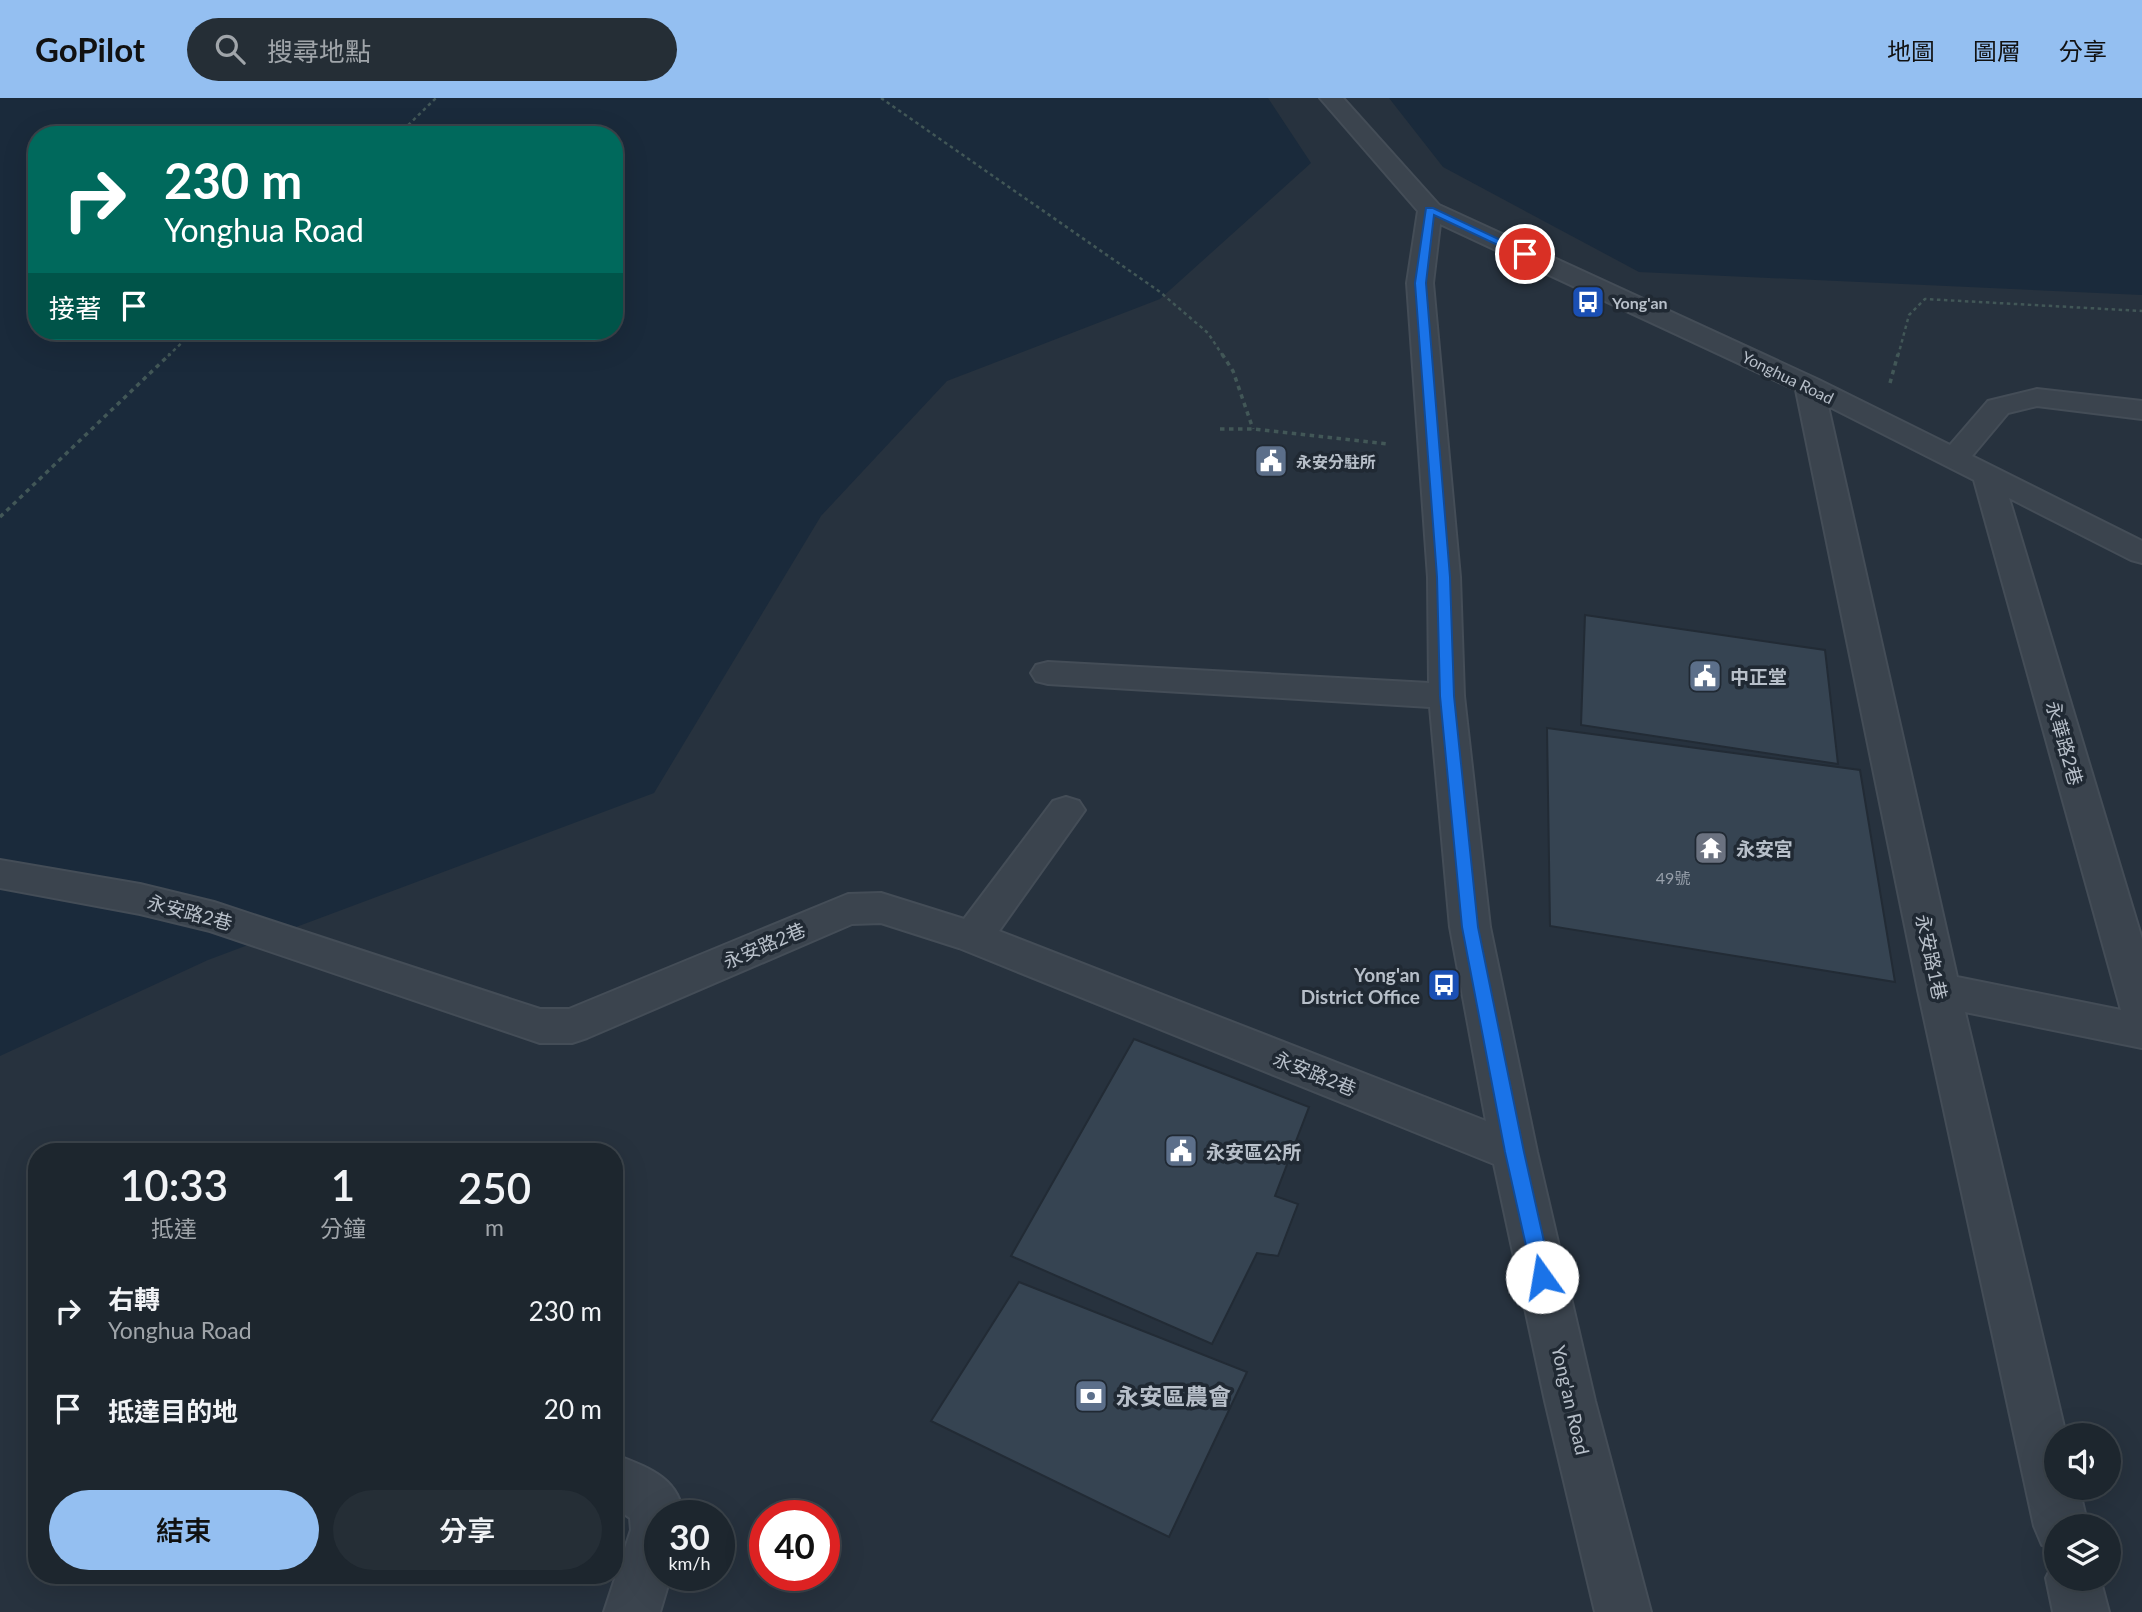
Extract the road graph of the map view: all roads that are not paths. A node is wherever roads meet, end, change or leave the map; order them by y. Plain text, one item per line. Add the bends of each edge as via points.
1 (1331, 98) edge
2 (1430, 210) junction
3 (1809, 386) junction
4 (2142, 410) edge
5 (1953, 460) junction
6 (1988, 477) junction
7 (2142, 553) edge
8 (1048, 673) dead end
9 (1447, 696) junction
10 (1066, 810) dead end
11 (0, 874) edge
12 (973, 937) junction
13 (1939, 990) junction
14 (2142, 1009) edge
15 (2142, 1031) edge
16 (1514, 1152) junction
17 (623, 1484) edge
18 (2058, 1514) edge
19 (2076, 1591) edge
20 (632, 1612) edge
21 (1623, 1612) edge
22 (2081, 1612) edge

1 - 2 street
2 - 3 street, Yonghua Road
2 - 9 street, Yong'an Road via 1420,283 1444,577
3 - 5 street, Yonghua Road
3 - 13 street, 永安路1巷
4 - 5 street via 2037,397 1998,407
5 - 6 street, Yonghua Road
6 - 7 street, Yonghua Road
6 - 14 street, 永華路2巷
8 - 9 street
9 - 16 street, Yong'an Road via 1470,927
10 - 12 street
11 - 12 street, 永安路2巷 via 140,898 214,917 540,1026 572,1026 849,909 881,908
12 - 16 street, 永安路2巷
13 - 15 street
13 - 18 street, 永安路1巷
16 - 21 street, Yong'an Road
17 - 20 street via 656,1506 658,1530
19 - 22 street

